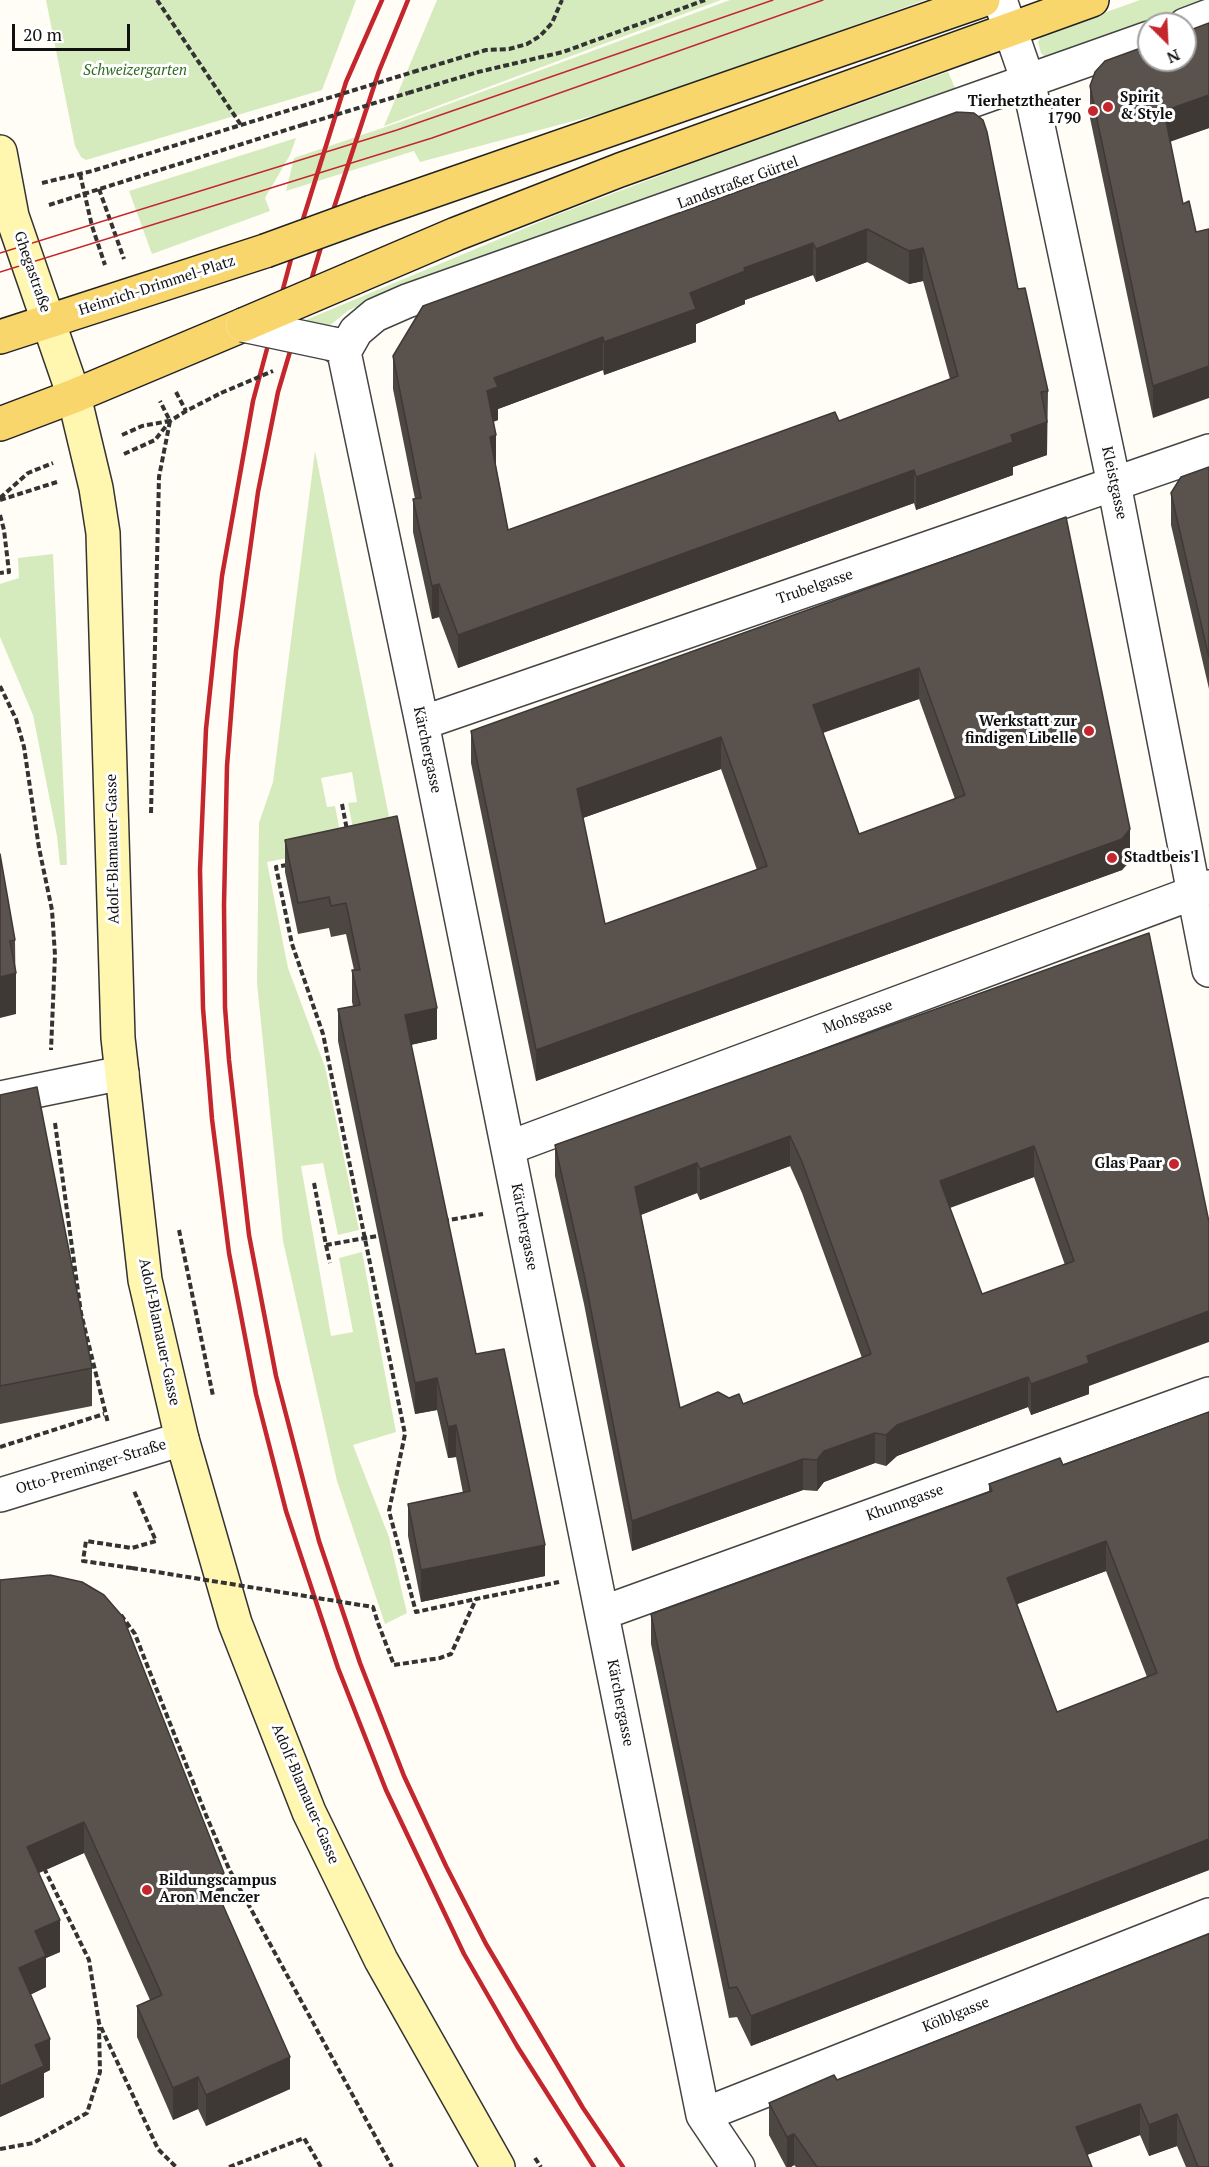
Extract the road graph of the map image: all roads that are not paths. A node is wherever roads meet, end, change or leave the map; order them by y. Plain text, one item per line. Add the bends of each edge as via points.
1 (983, 0) edge
2 (1092, 0) edge
3 (1005, 15) edge
4 (1137, 42) edge
5 (1028, 81) junction
6 (0, 152) edge
7 (49, 321) junction
8 (243, 325) junction
9 (0, 337) edge
10 (339, 348) junction
11 (74, 396) junction
12 (0, 424) edge
13 (1209, 451) edge
14 (1114, 484) junction
15 (422, 723) junction
16 (1201, 890) edge
17 (1209, 970) edge
18 (122, 1072) junction
19 (0, 1098) edge
20 (508, 1148) junction
21 (1209, 1394) edge
22 (182, 1438) junction
23 (0, 1495) edge
24 (602, 1613) junction
25 (1209, 1915) edge
26 (704, 2115) junction
27 (498, 2167) edge
28 (738, 2167) edge

1 - 7 main road, Heinrich-Drimmel-Platz, bridge via 265,250
2 - 3 main road
3 - 5 street, Kleistgasse
3 - 8 main road, bridge via 456,234
4 - 5 street, Landstraßer Gürtel
5 - 10 street, Landstraßer Gürtel via 407,301 375,315
5 - 14 street, Kleistgasse
6 - 7 street, Ghegastraße via 9,204
7 - 9 main road, Heinrich-Drimmel-Platz
7 - 11 street
8 - 10 street, bridge
8 - 11 main road
10 - 15 street, Kärchergasse
11 - 12 main road
11 - 18 street, Adolf-Blamauer-Gasse via 104,533
13 - 14 street, Trubelgasse
14 - 15 street, Trubelgasse
14 - 16 street, Kleistgasse
15 - 20 street, Kärchergasse
16 - 17 street, Kleistgasse
16 - 20 street, Mohsgasse
18 - 19 street
18 - 22 street, Adolf-Blamauer-Gasse via 145,1280
20 - 24 street, Kärchergasse
21 - 24 street, Khunngasse
22 - 23 street, Otto-Preminger-Straße
22 - 27 street, Adolf-Blamauer-Gasse via 235,1623 309,1812 381,1960
24 - 26 street, Kärchergasse
25 - 26 street, Kölblgasse
26 - 28 street

